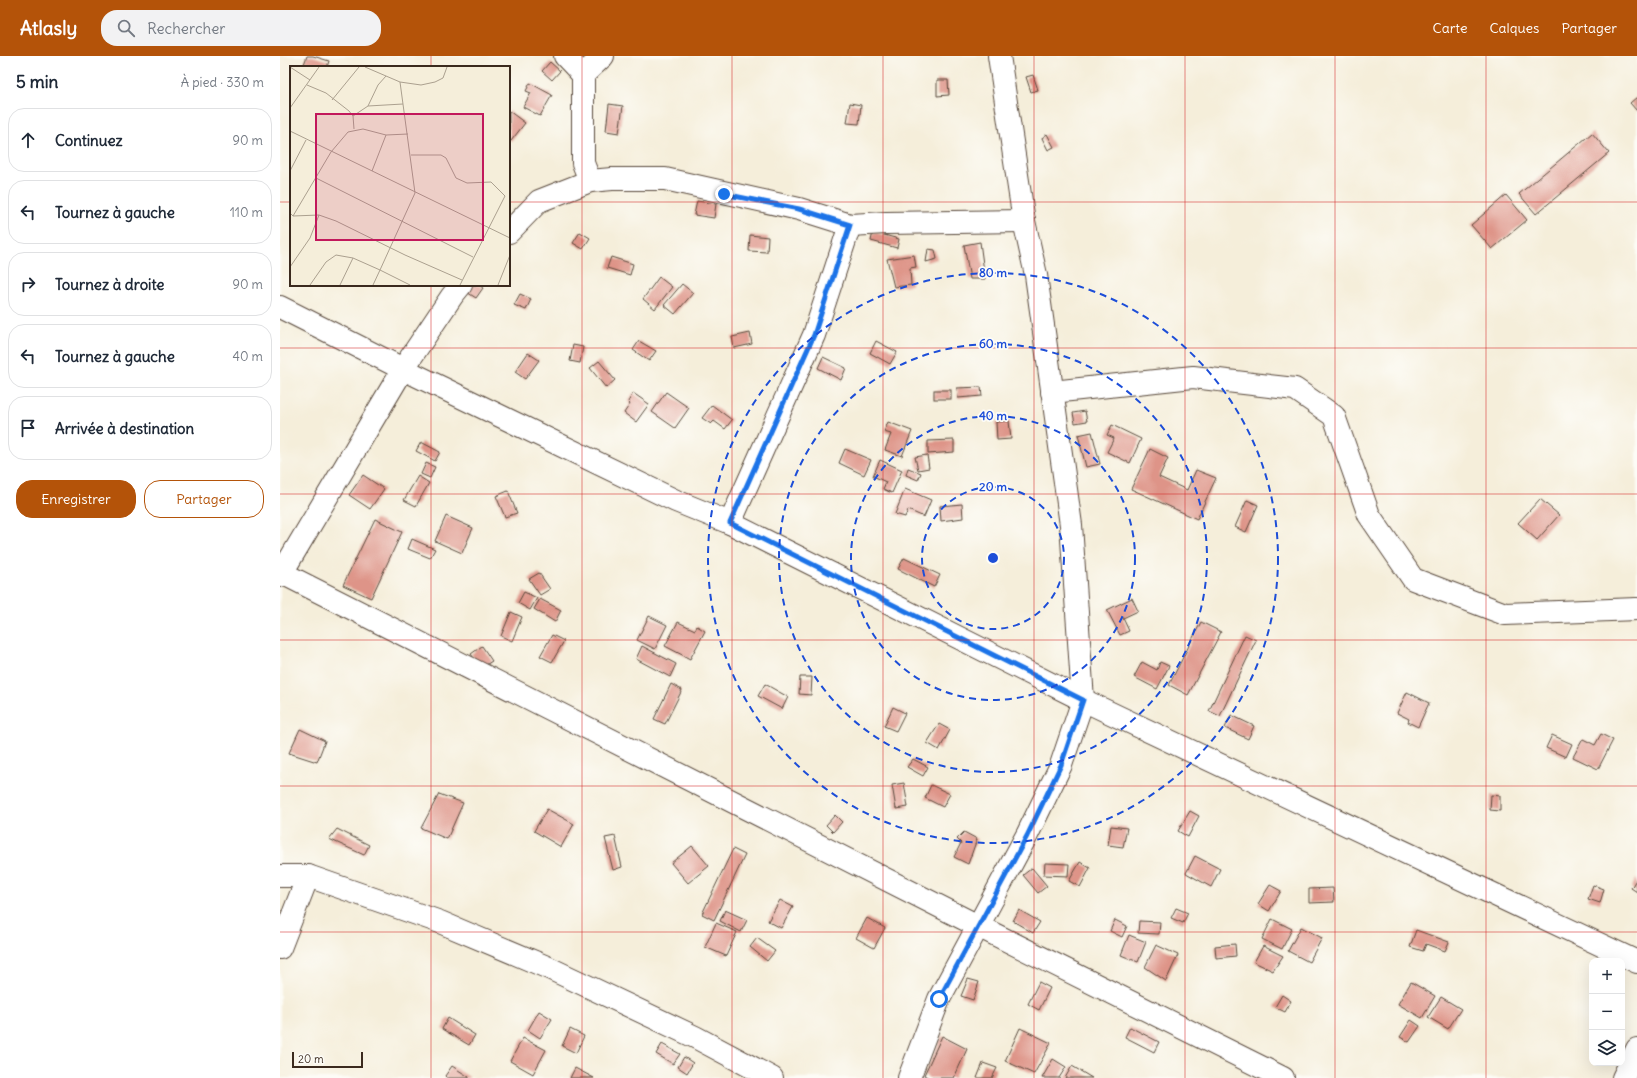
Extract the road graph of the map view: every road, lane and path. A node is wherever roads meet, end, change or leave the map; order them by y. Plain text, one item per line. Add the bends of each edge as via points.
1 (565, 56) edge
2 (603, 56) edge
3 (999, 56) edge
4 (583, 75) junction
5 (590, 180) junction
6 (1024, 222) junction
7 (850, 225) junction
8 (510, 231) edge
9 (460, 286) edge
10 (280, 307) edge
11 (403, 369) junction
12 (1052, 392) junction
13 (730, 523) junction
14 (281, 574) edge
15 (1637, 609) edge
16 (1083, 700) junction
17 (280, 876) edge
18 (308, 876) junction
19 (978, 926) junction
20 (280, 948) edge
21 (1637, 962) edge
22 (1637, 1049) edge
23 (772, 1078) edge
24 (909, 1078) edge
25 (1283, 1078) edge
26 (1623, 1078) edge

1 - 4 street
2 - 4 street
3 - 6 street
4 - 5 street via 583,163
5 - 7 street via 665,179 799,209
5 - 8 street via 539,201
6 - 7 street
6 - 12 street via 1036,276
7 - 13 street via 814,335
9 - 11 street
10 - 11 street
11 - 13 street via 676,501
11 - 14 street
12 - 15 street via 1193,377 1295,389 1334,416 1370,515 1413,579 1505,614
12 - 16 street via 1071,525
13 - 16 street
14 - 19 street
16 - 19 street via 1061,765 1027,836
16 - 21 street
17 - 18 street
18 - 20 street
18 - 23 street via 440,922 549,968 695,1037
19 - 24 street via 939,999
19 - 25 street
22 - 26 street

